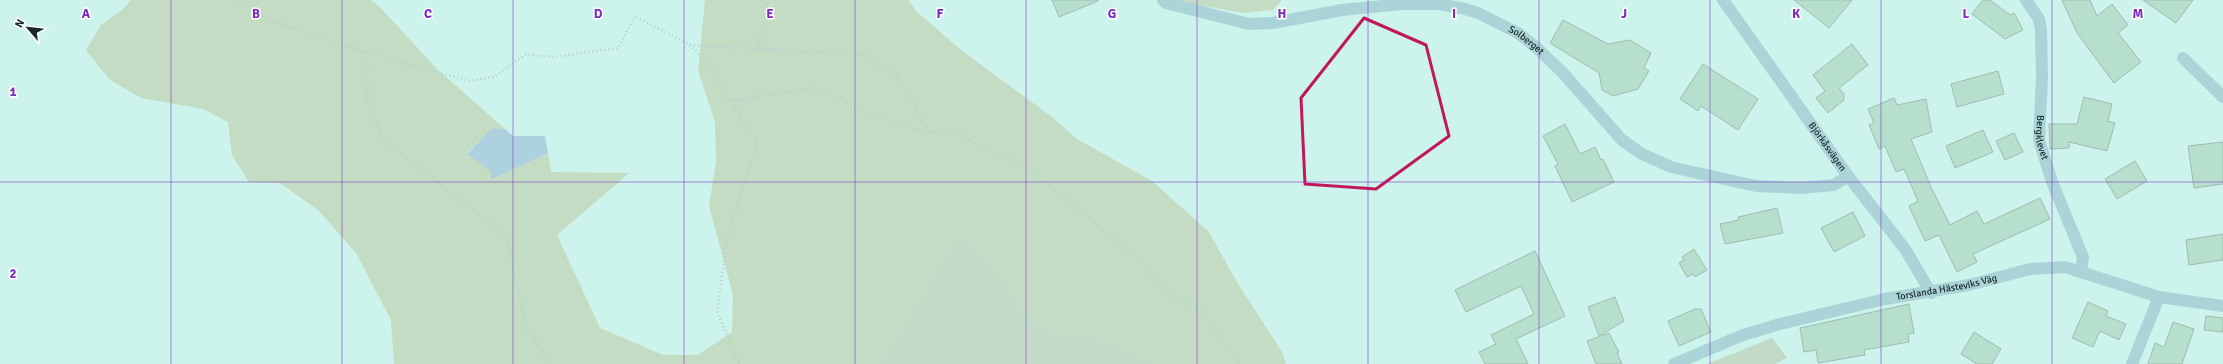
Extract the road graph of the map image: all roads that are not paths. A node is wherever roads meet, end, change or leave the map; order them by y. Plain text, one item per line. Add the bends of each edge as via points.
1 (1163, 0) edge
2 (1723, 0) edge
3 (2026, 0) edge
4 (2183, 58) dead end
5 (2223, 97) edge
6 (1848, 176) junction
7 (2081, 271) junction
8 (1931, 293) junction
9 (2159, 298) junction
10 (2223, 306) edge
11 (1674, 364) edge
12 (2132, 364) edge

1 - 6 street, Solberget via 1166,3 1249,24 1274,23 1342,10 1402,4 1439,4 1478,13 1518,33 1537,48 1563,73 1622,140 1642,154 1671,167 1756,186 1802,188 1834,185
2 - 6 street, Björkåsvägen
3 - 7 street, Bergklevet via 2039,19 2041,30 2039,140 2052,182 2083,257
4 - 5 street
6 - 8 street, Björkåsvägen via 1905,249
7 - 8 street, Torslanda Hästeviks Väg via 2065,267 2030,269
7 - 9 street, Torslanda Hästeviks Väg
8 - 11 street, Torslanda Hästeviks Väg via 1885,299 1780,324 1743,335
9 - 10 street, Torslanda Hästeviks Väg
9 - 12 street

